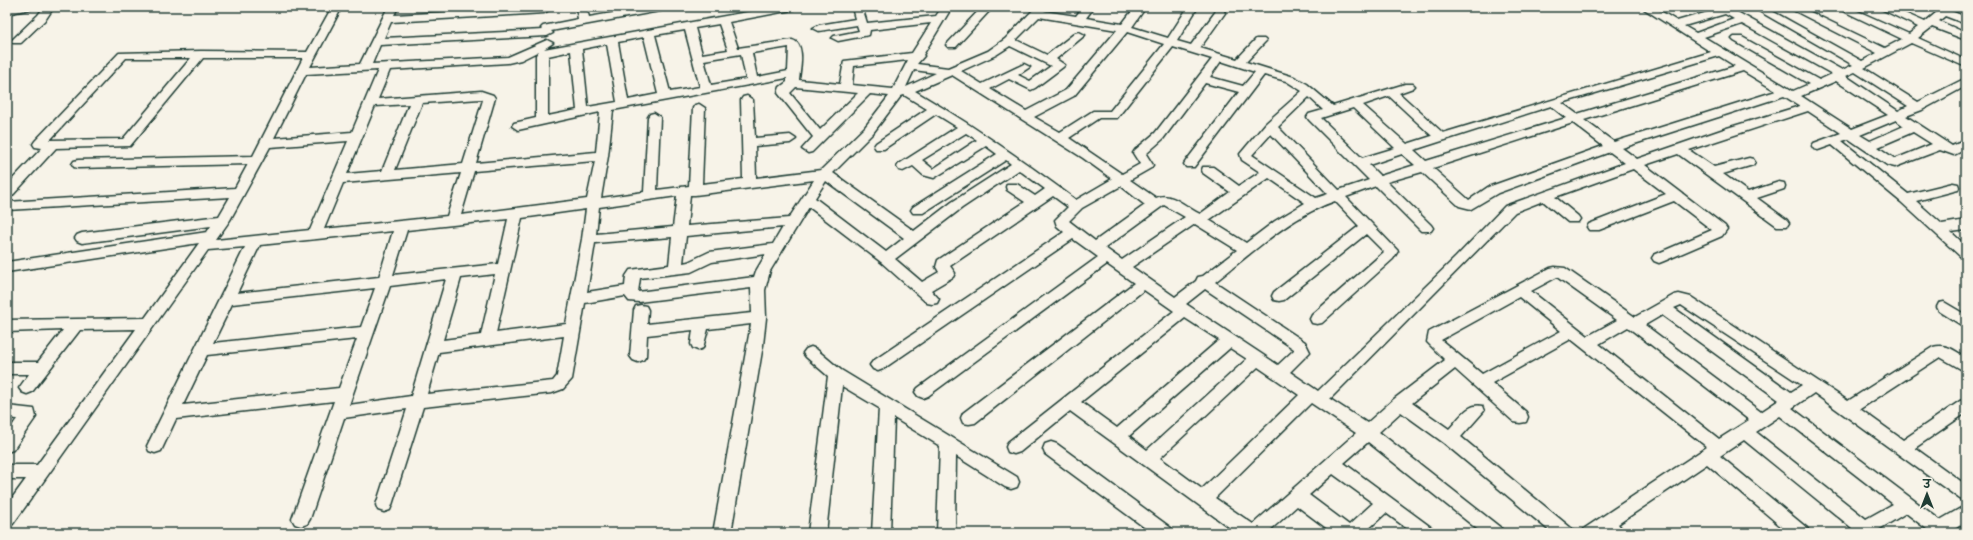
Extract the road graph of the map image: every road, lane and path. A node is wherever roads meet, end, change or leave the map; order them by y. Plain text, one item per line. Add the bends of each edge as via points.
1 (27, 7) edge
2 (50, 7) edge
3 (338, 7) edge
4 (393, 7) edge
5 (581, 7) edge
6 (792, 7) edge
7 (857, 7) edge
8 (946, 7) edge
9 (988, 7) edge
10 (1089, 7) edge
11 (1141, 7) edge
12 (1193, 7) edge
13 (1646, 7) edge
14 (1757, 7) edge
15 (1840, 7) edge
16 (1882, 7) edge
17 (1930, 7) edge
18 (658, 8) edge
19 (544, 9) edge
20 (1796, 9) edge
21 (753, 10) edge
22 (1039, 10) edge
23 (1945, 10) edge
24 (7, 11) edge
25 (619, 11) edge
26 (1220, 13) dead end
27 (387, 19) junction
28 (939, 19) junction
29 (1780, 19) junction
30 (724, 20) junction
31 (1079, 20) junction
32 (1742, 20) junction
33 (1966, 21) edge
34 (584, 22) junction
35 (863, 24) junction
36 (1928, 24) junction
37 (689, 25) junction
38 (1675, 26) junction
39 (819, 28) dead end
40 (1125, 28) junction
41 (649, 33) junction
42 (1079, 35) dead end
43 (1694, 37) junction
44 (1966, 37) edge
45 (838, 38) dead end
46 (1738, 38) dead end
47 (1910, 38) junction
48 (546, 39) junction
49 (17, 41) dead end
50 (612, 41) junction
51 (1009, 41) junction
52 (1260, 41) dead end
53 (376, 42) junction
54 (1171, 42) junction
55 (952, 45) dead end
56 (576, 47) junction
57 (1193, 49) junction
58 (746, 50) junction
59 (734, 52) junction
60 (1719, 53) junction
61 (1886, 53) junction
62 (201, 54) junction
63 (311, 55) junction
64 (918, 56) junction
65 (1219, 57) junction
66 (698, 58) junction
67 (1049, 60) junction
68 (1239, 63) junction
69 (1966, 64) edge
70 (386, 66) junction
71 (910, 66) junction
72 (1024, 67) dead end
73 (1743, 67) junction
74 (1859, 67) junction
75 (364, 68) junction
76 (303, 70) junction
77 (1262, 70) junction
78 (951, 72) junction
79 (1010, 75) junction
80 (1839, 75) junction
81 (793, 78) junction
82 (1204, 79) junction
83 (752, 81) junction
84 (1966, 81) edge
85 (1818, 84) junction
86 (1409, 86) dead end
87 (846, 88) junction
88 (706, 89) junction
89 (982, 89) junction
90 (867, 90) junction
91 (1247, 91) junction
92 (1309, 91) junction
93 (901, 92) junction
94 (1391, 92) junction
95 (1788, 94) junction
96 (665, 97) junction
97 (417, 100) junction
98 (747, 100) dead end
99 (1553, 102) junction
100 (372, 103) junction
101 (1354, 103) junction
102 (623, 104) junction
103 (607, 107) junction
104 (1809, 107) junction
105 (1918, 107) junction
106 (699, 108) dead end
107 (936, 108) junction
108 (1330, 110) junction
109 (583, 112) junction
110 (1026, 116) junction
111 (1896, 116) junction
112 (654, 118) dead end
113 (1574, 119) junction
114 (542, 120) junction
115 (518, 126) dead end
116 (1270, 126) junction
117 (966, 127) junction
118 (1913, 127) junction
119 (1851, 134) junction
120 (357, 136) junction
121 (819, 137) junction
122 (1060, 138) junction
123 (1442, 138) junction
124 (790, 140) dead end
125 (1833, 140) junction
126 (985, 141) junction
127 (265, 143) junction
128 (748, 143) junction
129 (52, 144) junction
130 (1966, 144) edge
131 (1942, 145) junction
132 (880, 146) dead end
133 (1818, 146) dead end
134 (1869, 146) junction
135 (1612, 147) junction
136 (808, 149) dead end
137 (1680, 149) junction
138 (1406, 150) junction
139 (1006, 154) junction
140 (602, 156) junction
141 (257, 160) junction
142 (914, 160) junction
143 (1749, 162) dead end
144 (1360, 163) junction
145 (78, 164) dead end
146 (1020, 164) junction
147 (1190, 164) dead end
148 (1634, 164) junction
149 (903, 167) dead end
150 (1425, 167) junction
151 (469, 168) junction
152 (1208, 170) dead end
153 (1267, 172) junction
154 (1713, 172) junction
155 (826, 174) junction
156 (387, 175) junction
157 (340, 179) junction
158 (1120, 181) junction
159 (1378, 181) junction
160 (750, 184) junction
161 (1779, 186) dead end
162 (1012, 187) dead end
163 (1952, 187) dead end
164 (1054, 190) junction
165 (689, 191) junction
166 (239, 192) junction
167 (1239, 192) junction
168 (7, 193) edge
169 (1337, 194) junction
170 (650, 195) junction
171 (942, 195) junction
172 (1545, 195) junction
173 (1676, 195) junction
174 (1747, 197) junction
175 (807, 199) junction
176 (1906, 199) junction
177 (1034, 202) junction
178 (1315, 203) junction
179 (593, 204) junction
180 (1153, 205) junction
181 (7, 206) edge
182 (957, 206) junction
183 (1075, 206) junction
184 (918, 210) dead end
185 (516, 214) junction
186 (1573, 218) dead end
187 (1198, 219) junction
188 (223, 220) junction
189 (453, 220) junction
190 (793, 222) junction
191 (1782, 223) dead end
192 (402, 225) junction
193 (1966, 225) edge
194 (1367, 226) junction
195 (1594, 227) dead end
196 (1426, 228) dead end
197 (1940, 229) junction
198 (679, 232) junction
199 (1073, 232) junction
200 (315, 234) junction
201 (82, 238) dead end
202 (914, 238) junction
203 (589, 239) junction
204 (208, 241) junction
205 (255, 241) junction
206 (777, 248) junction
207 (1246, 249) junction
208 (1101, 252) junction
209 (1966, 254) edge
210 (1659, 258) dead end
211 (886, 259) junction
212 (7, 267) edge
213 (1122, 267) junction
214 (503, 268) junction
215 (675, 269) junction
216 (455, 274) junction
217 (1203, 281) junction
218 (384, 282) junction
219 (759, 282) junction
220 (1144, 283) junction
221 (632, 290) junction
222 (1520, 290) junction
223 (1279, 296) dead end
224 (228, 299) junction
225 (578, 299) junction
226 (1180, 307) junction
227 (1944, 307) dead end
228 (1663, 308) junction
229 (641, 310) dead end
230 (759, 318) junction
231 (1318, 319) dead end
232 (1631, 322) junction
233 (1966, 322) edge
234 (147, 323) junction
235 (702, 323) junction
236 (76, 324) junction
237 (7, 326) edge
238 (572, 330) junction
239 (640, 330) junction
240 (367, 332) junction
241 (1571, 332) junction
242 (486, 340) junction
243 (1229, 340) junction
244 (698, 344) dead end
245 (1587, 344) junction
246 (434, 347) junction
247 (202, 350) junction
248 (811, 353) dead end
249 (638, 356) dead end
250 (1257, 359) junction
251 (1456, 360) junction
252 (878, 365) dead end
253 (1966, 366) edge
254 (7, 368) edge
255 (42, 368) junction
256 (1279, 373) junction
257 (836, 374) junction
258 (1481, 382) junction
259 (1814, 385) junction
260 (27, 388) dead end
261 (923, 392) dead end
262 (344, 394) junction
263 (1315, 396) junction
264 (417, 401) junction
265 (1070, 403) junction
266 (1400, 403) junction
267 (1786, 405) junction
268 (887, 406) junction
269 (1848, 409) junction
270 (7, 412) edge
271 (1476, 412) dead end
272 (1962, 412) edge
273 (171, 413) junction
274 (337, 413) junction
275 (1520, 417) dead end
276 (969, 418) dead end
277 (1761, 420) junction
278 (1744, 431) junction
279 (1367, 432) junction
280 (1118, 437) junction
281 (1450, 438) junction
282 (948, 444) junction
283 (7, 445) edge
284 (155, 446) dead end
285 (1014, 447) dead end
286 (1904, 448) junction
287 (1051, 449) dead end
288 (1713, 451) junction
289 (1148, 459) junction
290 (1332, 464) junction
291 (7, 472) edge
292 (40, 472) junction
293 (1011, 482) dead end
294 (1966, 494) edge
295 (1297, 496) junction
296 (1203, 499) junction
297 (1385, 503) junction
298 (1907, 504) junction
299 (384, 505) dead end
300 (1966, 512) edge
301 (301, 518) dead end
302 (7, 519) edge
303 (1611, 528) edge
304 (1862, 531) edge
305 (1940, 532) edge
306 (722, 533) edge
307 (817, 533) edge
308 (881, 533) edge
309 (946, 533) edge
310 (1165, 533) edge
311 (1252, 533) edge
312 (1256, 533) edge
313 (1346, 533) edge
314 (1352, 533) edge
315 (1426, 533) edge
316 (1495, 533) edge
317 (1565, 533) edge
318 (1591, 533) edge
319 (1801, 533) edge

1 - 24 street
2 - 49 street
3 - 63 street
4 - 27 street
5 - 34 street
6 - 21 street
7 - 35 street
8 - 28 street
9 - 55 street
10 - 31 street
11 - 40 street
12 - 54 street
13 - 38 street
14 - 29 street
15 - 47 street
16 - 36 street
17 - 23 street
18 - 25 street
19 - 27 street
19 - 48 street
20 - 29 street
20 - 61 street
21 - 30 street
22 - 31 street
22 - 51 street
23 - 33 street
23 - 36 street
25 - 34 street
26 - 57 street
27 - 53 street
28 - 35 street
28 - 64 street
29 - 74 street
30 - 37 street
30 - 59 street
31 - 40 street
32 - 38 street via 1723,10
32 - 43 street
32 - 80 street
34 - 48 street
35 - 39 street
35 - 45 street via 865,34
36 - 44 street
36 - 47 street
37 - 41 street
37 - 66 street
38 - 43 street
40 - 54 street
40 - 110 street via 1070,92
41 - 50 street
41 - 96 street
42 - 67 street
43 - 60 street
46 - 85 street
47 - 61 street
47 - 69 street
48 - 53 street
48 - 56 street
48 - 70 street via 517,58 508,60
48 - 114 street via 542,56
50 - 56 street
50 - 102 street
51 - 67 street
51 - 78 street via 992,53
52 - 68 street
53 - 75 street
54 - 57 street
54 - 122 street via 1112,115 1098,114
56 - 109 street
57 - 65 street
58 - 59 street
58 - 81 street via 794,44
58 - 83 street
59 - 66 street
60 - 73 street
60 - 99 street
61 - 74 street
62 - 63 street
62 - 129 street via 128,142
62 - 129 street via 122,55 39,144
63 - 76 street
64 - 71 street
64 - 87 street via 848,63
65 - 68 street
65 - 82 street
66 - 88 street
67 - 79 street via 1058,66 1032,85 1027,85
68 - 77 street
70 - 75 street
70 - 100 street
71 - 78 street
71 - 93 street
72 - 79 street
73 - 95 street
73 - 113 street
74 - 80 street
74 - 105 street
75 - 76 street
76 - 127 street
77 - 91 street
77 - 92 street via 1298,82
78 - 89 street
78 - 93 street
79 - 89 street
80 - 85 street
80 - 111 street
81 - 83 street
81 - 87 street
81 - 121 street via 784,93
82 - 91 street
82 - 158 street via 1159,136 1139,153 1147,165
83 - 88 street
84 - 105 street
85 - 95 street
86 - 94 street
87 - 90 street
88 - 96 street
89 - 110 street
90 - 93 street
90 - 121 street
91 - 147 street
92 - 108 street
92 - 116 street
93 - 107 street
93 - 155 street via 869,130
94 - 101 street
94 - 123 street
95 - 104 street
95 - 135 street via 1658,131
96 - 102 street
97 - 100 street
97 - 151 street via 481,95 489,98
97 - 156 street
98 - 128 street
99 - 113 street
99 - 123 street
100 - 120 street
101 - 108 street
101 - 138 street
102 - 103 street
103 - 109 street
103 - 140 street
104 - 119 street
104 - 137 street
105 - 111 street
106 - 165 street
107 - 117 street
107 - 132 street
108 - 144 street via 1315,115 1314,118
109 - 114 street
110 - 122 street
111 - 118 street
111 - 119 street
112 - 170 street
113 - 135 street
113 - 150 street
114 - 115 street
116 - 153 street via 1246,154 1250,161
116 - 169 street
117 - 126 street
117 - 142 street
118 - 131 street
118 - 134 street
119 - 125 street
119 - 134 street
120 - 127 street
120 - 157 street
121 - 136 street
122 - 158 street
123 - 138 street
124 - 128 street
125 - 133 street
125 - 176 street
126 - 139 street
126 - 142 street via 934,174
127 - 141 street
128 - 160 street
129 - 168 street
130 - 131 street via 1952,151
131 - 134 street via 1895,163
135 - 148 street
135 - 150 street via 1493,190 1470,206
137 - 148 street
137 - 154 street
138 - 144 street
138 - 150 street
139 - 146 street
139 - 171 street
140 - 151 street
140 - 179 street
141 - 145 street
141 - 166 street
142 - 149 street
143 - 154 street
144 - 159 street
146 - 164 street
146 - 182 street
148 - 172 street
148 - 173 street
150 - 159 street
151 - 156 street
151 - 189 street
152 - 167 street
153 - 167 street
153 - 178 street
154 - 174 street
155 - 160 street
155 - 175 street
155 - 202 street
156 - 157 street
157 - 200 street
158 - 180 street
158 - 183 street
159 - 169 street
159 - 196 street
160 - 165 street
161 - 174 street
162 - 177 street
163 - 176 street
164 - 177 street
164 - 183 street
165 - 170 street
165 - 198 street
166 - 181 street
166 - 188 street
167 - 187 street
169 - 178 street
169 - 194 street
170 - 179 street
171 - 182 street
171 - 184 street
172 - 186 street
172 - 263 street via 1510,209 1455,266
173 - 195 street
173 - 210 street via 1720,229 1717,233
174 - 191 street
175 - 190 street
175 - 211 street
176 - 197 street
177 - 211 street via 943,264 948,273 927,294
178 - 207 street via 1293,215
179 - 185 street
179 - 203 street
180 - 187 street via 1162,200 1168,201
180 - 208 street
182 - 202 street
183 - 199 street via 1062,220 1062,223
185 - 189 street
185 - 214 street
187 - 207 street
187 - 213 street
188 - 201 street
188 - 204 street
189 - 192 street
190 - 198 street
190 - 206 street
192 - 200 street
192 - 218 street
193 - 197 street
194 - 223 street
194 - 231 street via 1391,251
197 - 209 street
198 - 203 street
198 - 215 street
199 - 208 street
199 - 252 street
200 - 205 street
202 - 211 street
203 - 225 street
204 - 205 street
204 - 212 street
204 - 234 street
205 - 224 street
206 - 215 street via 709,257 694,266
206 - 219 street
207 - 217 street
208 - 213 street
208 - 261 street
213 - 220 street
214 - 216 street
214 - 242 street
215 - 221 street via 635,274
216 - 218 street
216 - 246 street
217 - 226 street
217 - 256 street via 1300,346 1302,352
218 - 224 street
218 - 240 street
219 - 221 street via 639,297 633,296
219 - 230 street
220 - 226 street
220 - 276 street
221 - 225 street
222 - 232 street via 1555,272 1560,272
222 - 241 street
222 - 251 street via 1434,336 1434,342
224 - 247 street
225 - 238 street
226 - 243 street
226 - 265 street
227 - 233 street
228 - 232 street
228 - 259 street via 1679,299 1686,301
228 - 267 street
229 - 239 street
230 - 235 street
230 - 306 street
232 - 245 street
232 - 277 street
234 - 236 street
234 - 292 street
235 - 239 street
235 - 244 street
236 - 237 street
236 - 255 street
238 - 242 street
238 - 264 street via 564,379 558,385
239 - 249 street
240 - 247 street
240 - 262 street
241 - 245 street
241 - 258 street
242 - 246 street
243 - 250 street
243 - 280 street
245 - 288 street
246 - 264 street
247 - 273 street
248 - 257 street
250 - 256 street
250 - 289 street
251 - 258 street
251 - 266 street
253 - 269 street via 1938,350
254 - 255 street
255 - 260 street
256 - 263 street
257 - 268 street
257 - 307 street
258 - 275 street
259 - 267 street
259 - 269 street
262 - 273 street
262 - 274 street
263 - 279 street
263 - 296 street
264 - 274 street
264 - 299 street
265 - 280 street
265 - 285 street
266 - 279 street
266 - 281 street
267 - 277 street
267 - 298 street
268 - 282 street
268 - 308 street
269 - 286 street
270 - 283 street via 28,414
271 - 281 street
272 - 286 street
273 - 284 street
274 - 301 street
277 - 278 street
278 - 288 street
278 - 304 street
279 - 290 street
279 - 316 street
280 - 289 street
281 - 317 street
282 - 293 street
282 - 309 street
286 - 294 street
287 - 310 street
288 - 303 street
288 - 319 street
289 - 296 street
290 - 295 street
290 - 297 street
291 - 292 street
292 - 302 street
295 - 312 street
295 - 313 street
296 - 311 street
297 - 314 street
297 - 315 street
298 - 304 street
298 - 305 street
300 - 305 street
303 - 318 street

